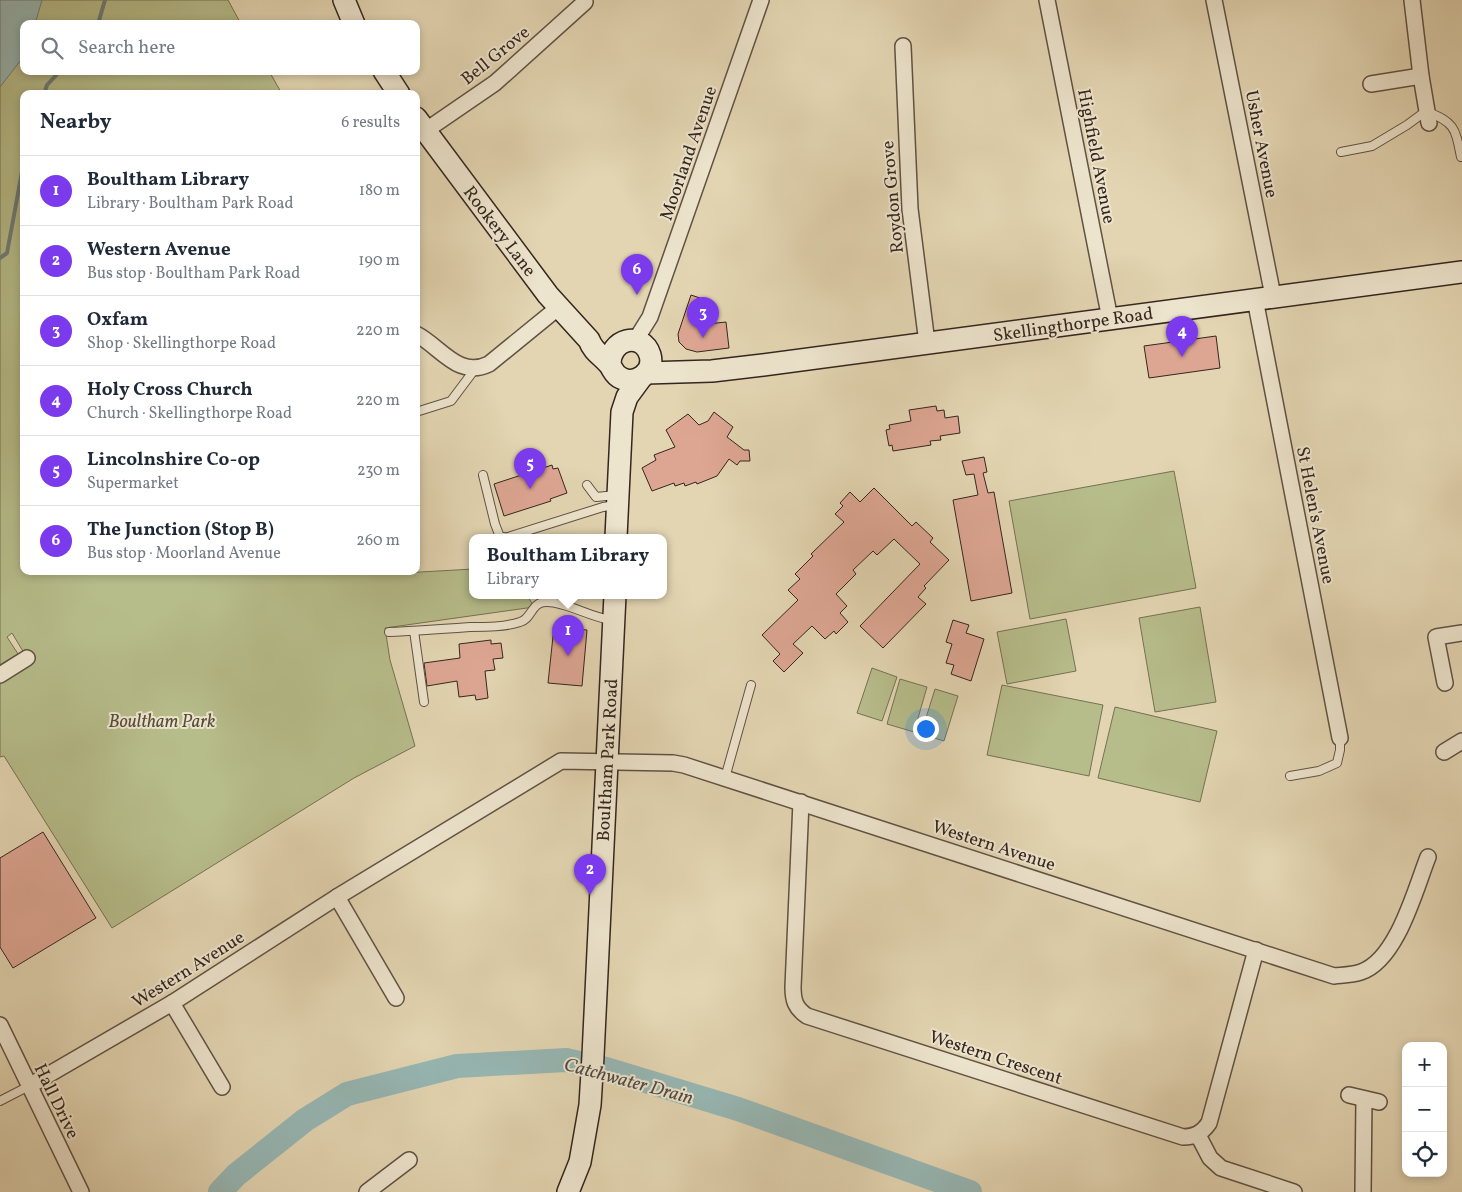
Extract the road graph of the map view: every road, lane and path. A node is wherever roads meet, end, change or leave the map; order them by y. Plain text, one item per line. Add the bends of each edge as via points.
1 (344, 0) edge
2 (761, 0) edge
3 (1046, 0) edge
4 (1214, 0) edge
5 (1412, 0) edge
6 (585, 2) dead end
7 (352, 20) edge
8 (903, 46) dead end
9 (387, 75) edge
10 (1421, 76) junction
11 (1371, 84) dead end
12 (396, 90) edge
13 (1428, 117) junction
14 (421, 125) edge
15 (1341, 152) dead end
16 (1461, 157) dead end
17 (1462, 272) edge
18 (1264, 298) junction
19 (559, 307) junction
20 (1110, 318) junction
21 (420, 336) edge
22 (589, 340) junction
23 (927, 343) junction
24 (640, 358) junction
25 (475, 369) junction
26 (614, 371) junction
27 (420, 411) edge
28 (622, 412) junction
29 (483, 475) dead end
30 (587, 486) dead end
31 (618, 500) junction
32 (499, 534) edge
33 (518, 534) edge
34 (616, 534) edge
35 (615, 599) edge
36 (614, 620) junction
37 (414, 631) junction
38 (389, 632) dead end
39 (1462, 633) edge
40 (27, 658) dead end
41 (0, 675) edge
42 (1446, 682) dead end
43 (751, 686) dead end
44 (424, 702) dead end
45 (1340, 738) joint
46 (1462, 742) edge
47 (1444, 752) dead end
48 (608, 762) junction
49 (1290, 776) dead end
50 (725, 778) junction
51 (801, 802) junction
52 (1428, 857) dead end
53 (337, 897) junction
54 (1256, 950) junction
55 (396, 998) dead end
56 (172, 1003) junction
57 (0, 1025) edge
58 (29, 1086) junction
59 (222, 1087) dead end
60 (1349, 1095) dead end
61 (0, 1100) edge
62 (1198, 1135) junction
63 (409, 1160) dead end
64 (81, 1192) edge
65 (367, 1192) edge
66 (568, 1192) edge
67 (1294, 1192) edge
68 (1363, 1192) edge

1 - 7 street
2 - 24 street, Moorland Avenue via 650,317
3 - 20 street, Highfield Avenue
4 - 18 street, Usher Avenue
5 - 10 street
6 - 14 street, Bell Grove via 495,83
8 - 23 street, Roydon Grove via 910,208
9 - 12 street
10 - 11 street
10 - 13 street
13 - 15 lane via 1407,125 1372,146
13 - 16 lane via 1444,118 1454,127
14 - 19 street, Rookery Lane
17 - 18 street, Skellingthorpe Road
18 - 20 street, Skellingthorpe Road
18 - 45 street, St Helen's Avenue
19 - 22 street, Rookery Lane
19 - 25 street via 489,364
20 - 23 street, Skellingthorpe Road
21 - 25 street via 456,363
22 - 24 street
22 - 26 street, Rookery Lane via 592,348
23 - 24 street, Skellingthorpe Road via 763,368 685,372
24 - 26 street via 630,381
24 - 26 street via 612,352
24 - 28 street
25 - 27 lane via 451,401
26 - 28 street
28 - 31 street
29 - 32 lane
30 - 31 lane via 596,497
31 - 33 lane
31 - 34 street
35 - 36 street, Boultham Park Road
36 - 37 lane via 543,602 519,623
36 - 48 street, Boultham Park Road
37 - 38 lane
37 - 44 lane
39 - 42 street via 1436,637
40 - 41 street
43 - 50 lane
45 - 49 lane via 1337,763 1319,771
46 - 47 street
48 - 50 street, Western Avenue via 672,763
48 - 53 street, Western Avenue via 561,761
48 - 66 street, Boultham Park Road via 590,1105 580,1162
50 - 51 street, Western Avenue
51 - 54 street, Western Avenue
51 - 62 street, Western Crescent via 793,987 794,1001 800,1011 807,1016 1183,1137
52 - 54 street, Western Avenue via 1395,940 1386,953 1363,972 1334,976
53 - 55 street
53 - 56 street, Western Avenue
54 - 62 street via 1209,1124
56 - 58 street, Western Avenue
56 - 59 street
57 - 58 street, Hall Drive
58 - 61 lane
58 - 64 street, Hall Drive
60 - 68 street via 1372,1101
62 - 67 street via 1210,1158 1221,1168
63 - 65 street

